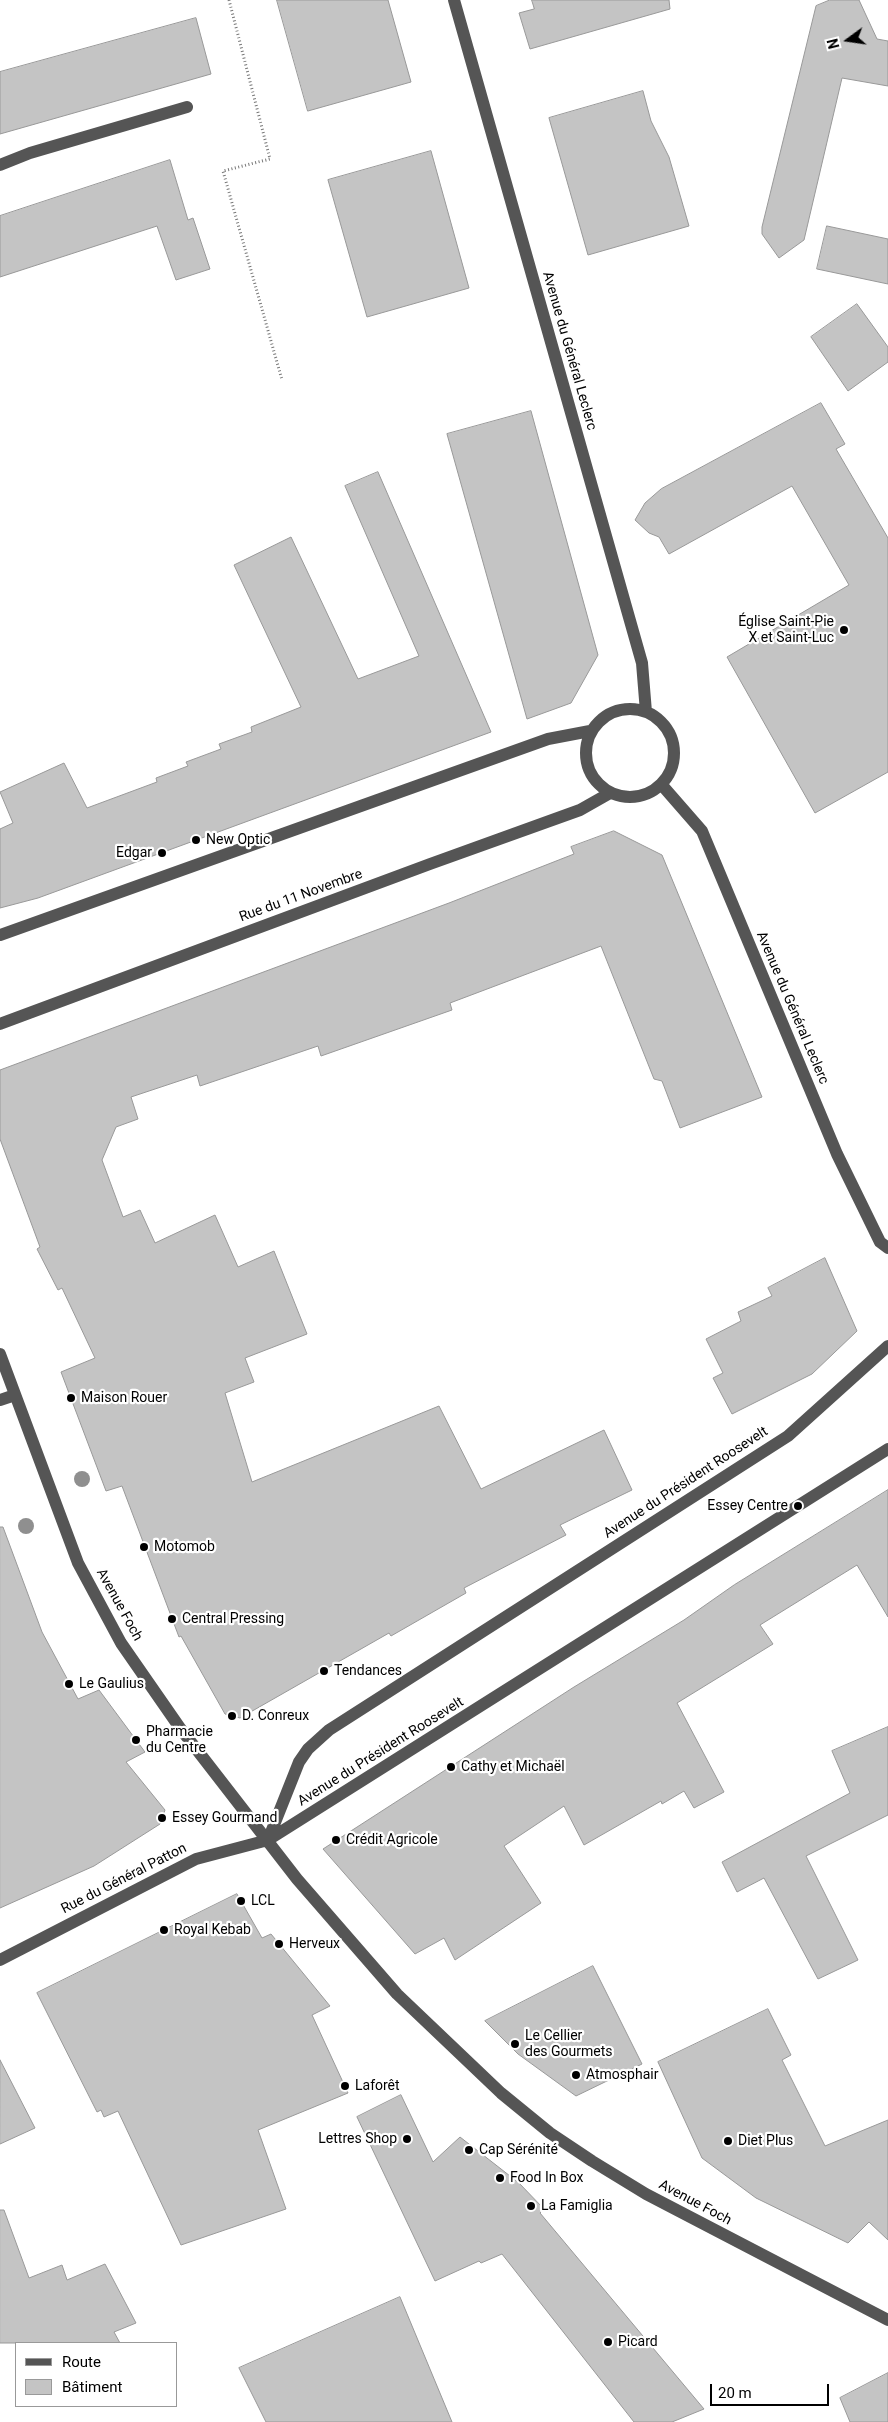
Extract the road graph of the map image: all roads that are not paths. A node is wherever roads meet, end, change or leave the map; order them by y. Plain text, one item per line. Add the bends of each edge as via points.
1 (454, 0) edge
2 (187, 107) dead end
3 (0, 165) edge
4 (646, 712) junction
5 (590, 731) junction
6 (661, 784) junction
7 (610, 792) junction
8 (0, 935) edge
9 (0, 1024) edge
10 (888, 1248) edge
11 (888, 1346) edge
12 (0, 1354) edge
13 (14, 1394) junction
14 (0, 1400) edge
15 (888, 1449) edge
16 (268, 1840) junction
17 (0, 1960) edge
18 (888, 2320) edge

1 - 4 street, Avenue du Général Leclerc via 642,663
2 - 3 street via 30,153
4 - 5 street via 624,709 610,714
4 - 6 street via 661,722 670,734 674,751 670,770
5 - 7 street via 586,761 594,779
5 - 8 street via 548,739
6 - 7 street via 645,794 626,797
6 - 10 street, Avenue du Général Leclerc via 702,831 837,1154 880,1242
7 - 9 street, Rue du 11 Novembre via 580,810
11 - 16 street, Avenue du Président Roosevelt via 788,1436 329,1730 299,1762
12 - 13 street, Avenue Foch
13 - 14 street
13 - 16 street, Avenue Foch via 78,1563 121,1643 180,1728
15 - 16 street, Avenue du Président Roosevelt
16 - 17 street, Rue du Général Patton via 196,1859
16 - 18 street, Avenue Foch via 314,1900 397,1994 501,2093 550,2133 646,2194

